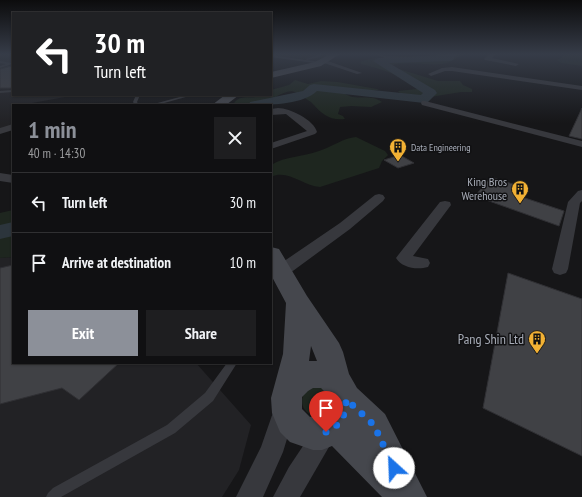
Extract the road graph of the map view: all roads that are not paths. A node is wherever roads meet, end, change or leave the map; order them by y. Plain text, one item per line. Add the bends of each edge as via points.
1 (502, 77) edge
2 (508, 78) joint
3 (582, 88) edge
4 (12, 90) edge
5 (0, 92) edge
6 (187, 96) edge
7 (232, 96) edge
8 (425, 103) dead end
9 (156, 104) edge
10 (220, 104) edge
11 (272, 112) edge
12 (12, 127) edge
13 (0, 131) edge
14 (582, 144) edge
15 (272, 146) edge
16 (0, 177) edge
17 (12, 179) edge
18 (582, 194) edge
19 (379, 198) dead end
20 (445, 205) dead end
21 (276, 263) edge
22 (422, 263) dead end
23 (560, 269) dead end
24 (298, 303) junction
25 (329, 352) junction
26 (231, 364) edge
27 (287, 397) junction
28 (336, 410) junction
29 (374, 425) junction
30 (52, 497) edge
31 (249, 497) edge
32 (286, 497) edge
33 (407, 497) edge

1 - 2 street
2 - 3 street
4 - 5 lane
6 - 9 lane
7 - 10 main road
8 - 14 street
11 - 15 street via 282,109 289,111 312,132
12 - 13 street
16 - 17 street
18 - 23 street via 574,202
19 - 21 street via 345,226
20 - 22 street via 404,258
21 - 24 main road
24 - 25 main road
24 - 27 main road via 297,354
25 - 28 main road via 334,366
25 - 29 main road
26 - 30 lane via 209,397 171,428
27 - 28 main road via 289,416 296,425 315,434
27 - 28 main road via 296,380 305,375 326,376
27 - 31 street via 271,452
28 - 29 main road
28 - 32 street
28 - 33 main road
29 - 33 main road

